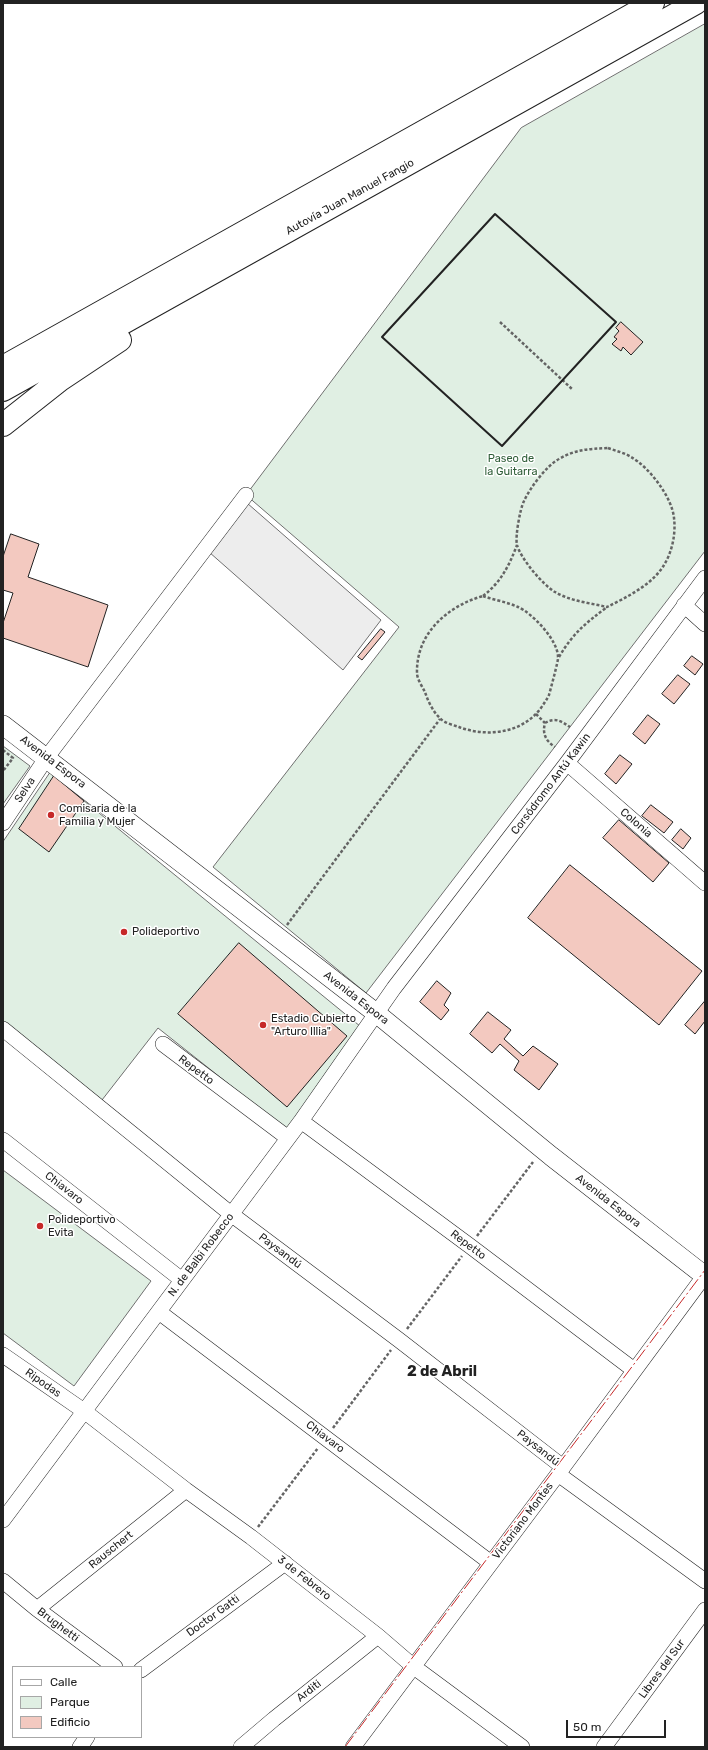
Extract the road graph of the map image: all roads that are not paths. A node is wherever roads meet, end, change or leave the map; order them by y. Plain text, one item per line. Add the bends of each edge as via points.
1 (653, 3) edge
2 (696, 3) edge
3 (245, 256) junction
4 (3, 367) edge
5 (3, 390) edge
6 (3, 425) edge
7 (246, 495) dead end
8 (705, 578) edge
9 (684, 605) junction
10 (705, 624) edge
11 (3, 725) edge
12 (47, 757) junction
13 (567, 763) junction
14 (3, 823) edge
15 (705, 883) edge
16 (394, 988) joint
17 (376, 1014) junction
18 (3, 1029) edge
19 (162, 1044) dead end
20 (301, 1121) junction
21 (288, 1138) junction
22 (3, 1140) edge
23 (232, 1214) junction
24 (705, 1276) edge
25 (182, 1280) junction
26 (159, 1312) junction
27 (3, 1355) edge
28 (634, 1370) junction
29 (84, 1411) junction
30 (561, 1470) junction
31 (186, 1490) junction
32 (3, 1520) edge
33 (285, 1563) junction
34 (491, 1563) junction
35 (3, 1580) edge
36 (705, 1581) edge
37 (37, 1609) junction
38 (705, 1610) edge
39 (378, 1636) junction
40 (114, 1666) edge
41 (414, 1667) junction
42 (142, 1669) edge
43 (86, 1738) edge
44 (80, 1747) edge
45 (241, 1747) edge
46 (353, 1747) edge
47 (522, 1747) edge
48 (604, 1747) edge

1 - 4 highway, Autovía Juan Manuel Fangio
2 - 3 highway, Autovía Juan Manuel Fangio
3 - 5 highway, Autovía Juan Manuel Fangio
3 - 6 highway via 60,380
7 - 12 street, Selva
8 - 9 street, Corsódromo Antú Kawin
9 - 10 street
9 - 13 street, Corsódromo Antú Kawin
11 - 12 main road, Avenida Espora
12 - 14 street, Selva
12 - 17 main road, Avenida Espora
13 - 15 street, Colonia
13 - 16 street, Corsódromo Antú Kawin
16 - 17 street, N. de Balbi Robecco
17 - 20 street, N. de Balbi Robecco
17 - 24 main road, Avenida Espora via 551,1156
18 - 23 street, Paysandú
19 - 21 street, Repetto
20 - 21 street, N. de Balbi Robecco
20 - 28 street, Repetto
21 - 23 street, N. de Balbi Robecco
22 - 25 street, Chiavaro
23 - 25 street, N. de Balbi Robecco
23 - 30 street, Paysandú
24 - 28 street, Victoriano Montes
25 - 26 street, N. de Balbi Robecco
26 - 29 street, N. de Balbi Robecco
26 - 34 street, Chiavaro
27 - 29 street, Ripodas
28 - 30 street, Victoriano Montes
29 - 31 street, 3 de Febrero
29 - 32 street, N. de Balbi Robecco
30 - 34 street, Victoriano Montes
30 - 36 street, Paysandú
31 - 33 street, 3 de Febrero
31 - 37 street, Rauschert
33 - 39 street, 3 de Febrero
33 - 42 street, Doctor Gatti
34 - 41 street, Victoriano Montes
35 - 37 street, Brughetti
37 - 40 street, Brughetti
38 - 48 street, Libres del Sur
39 - 41 street, 3 de Febrero
39 - 45 street, Arditi
41 - 46 street, Victoriano Montes
41 - 47 street, 3 de Febrero
43 - 44 street

